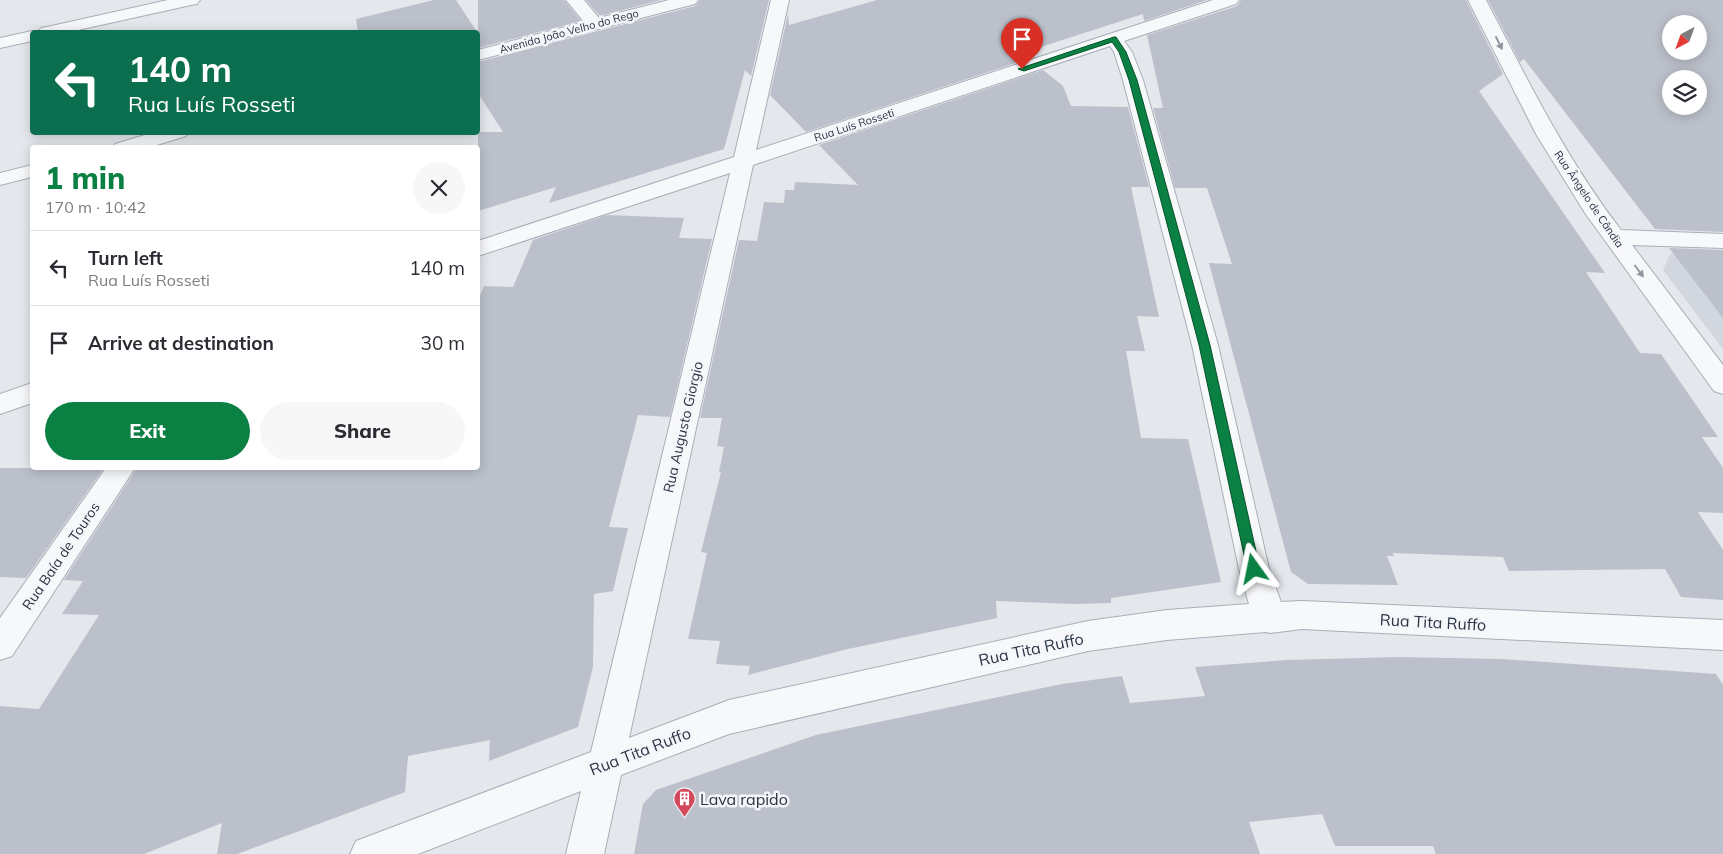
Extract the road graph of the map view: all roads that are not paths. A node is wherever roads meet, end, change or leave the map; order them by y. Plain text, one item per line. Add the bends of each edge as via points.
1 (191, 0) edge
2 (574, 0) edge
3 (689, 0) edge
4 (780, 0) edge
5 (1230, 0) edge
6 (1477, 0) edge
7 (595, 24) junction
8 (56, 30) edge
9 (30, 36) edge
10 (1114, 39) junction
11 (0, 43) edge
12 (480, 54) edge
13 (169, 135) edge
14 (133, 145) edge
15 (745, 161) junction
16 (30, 172) edge
17 (0, 179) edge
18 (1613, 237) junction
19 (1723, 241) edge
20 (480, 248) edge
21 (1723, 384) edge
22 (30, 394) edge
23 (0, 404) edge
24 (121, 470) edge
25 (1270, 619) junction
26 (1723, 636) edge
27 (0, 645) edge
28 (606, 763) junction
29 (369, 854) edge
30 (585, 854) edge

1 - 8 street
2 - 7 street
3 - 7 street, Avenida João Velho do Rego
4 - 15 street, Rua Augusto Giorgio
5 - 10 street, Rua Luís Rosseti
6 -> 18 street, Rua Ângelo de Cândia via 1546,134
7 - 12 street, Avenida João Velho do Rego
9 - 11 street
10 - 15 street, Rua Luís Rosseti
10 - 25 street via 1133,80 1205,345 1254,569
13 - 14 street
15 - 20 street, Rua Luís Rosseti
15 - 28 street, Rua Augusto Giorgio
16 - 17 street
18 - 19 street
18 -> 21 street, Rua Ângelo de Cândia
22 - 23 street
24 - 27 street, Rua Baía de Touros
25 - 26 street, Rua Tita Ruffo via 1302,615
25 - 28 street, Rua Tita Ruffo via 1167,625 1088,636 728,717
28 - 29 street, Rua Tita Ruffo
28 - 30 street, Rua Augusto Giorgio

